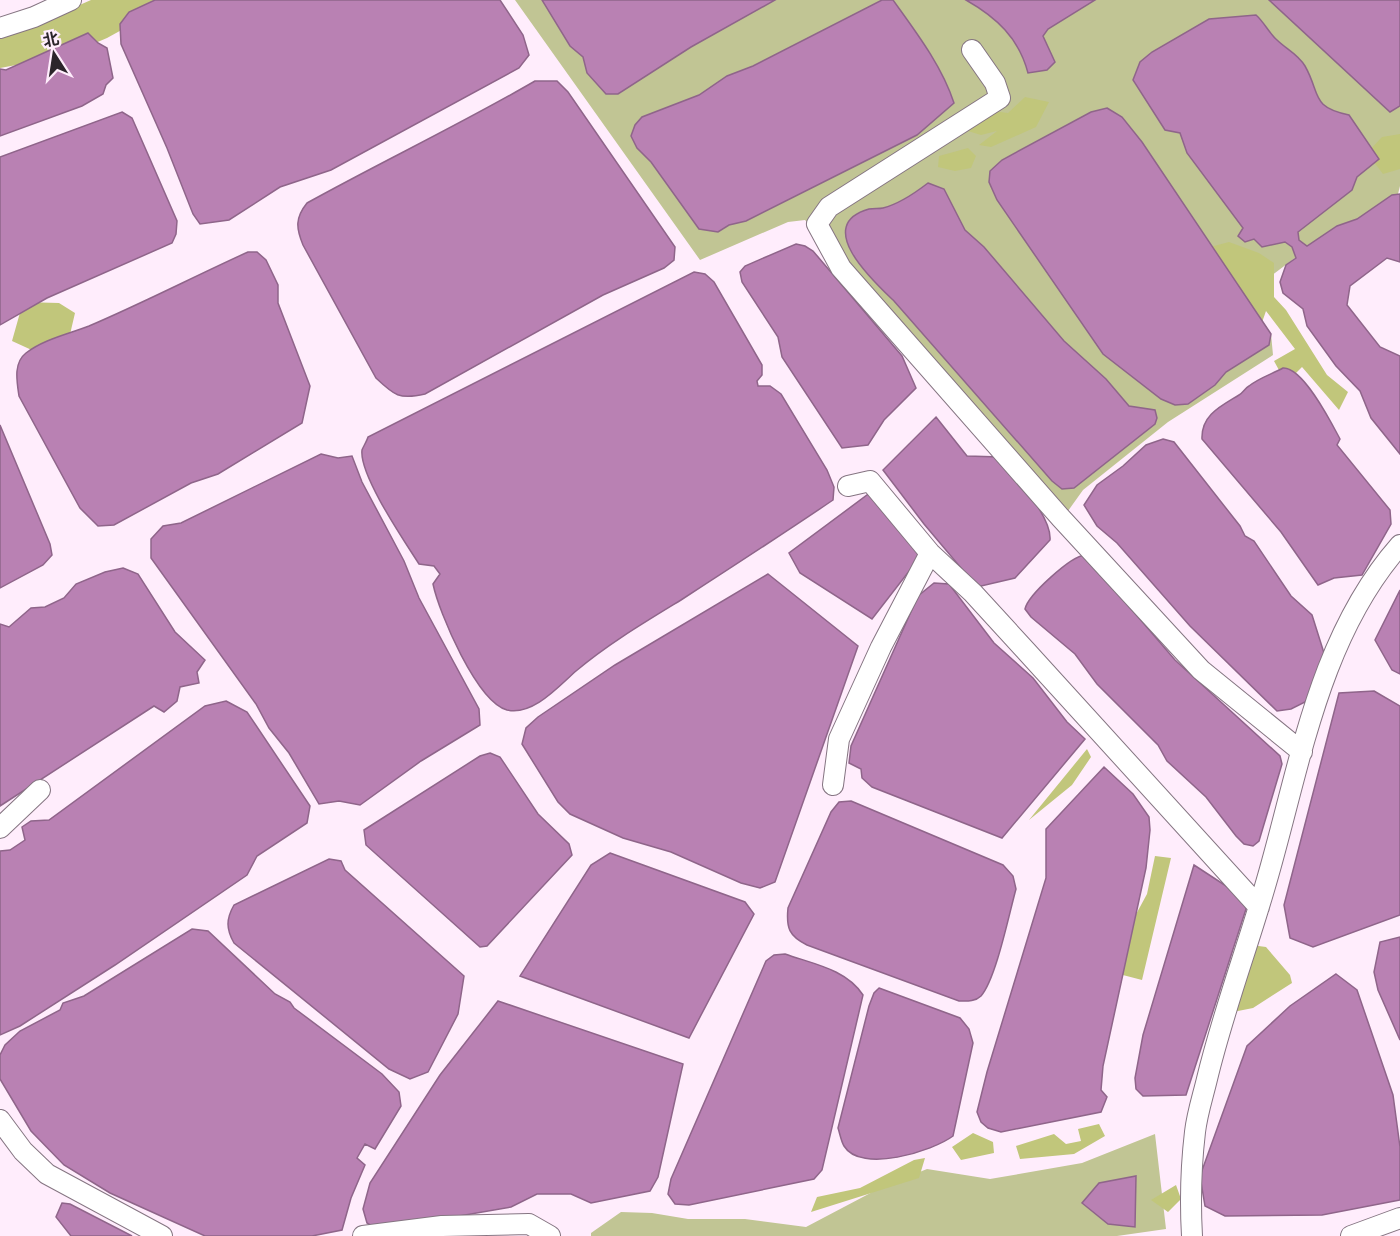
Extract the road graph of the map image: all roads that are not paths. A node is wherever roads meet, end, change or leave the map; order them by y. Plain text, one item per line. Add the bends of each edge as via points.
1 (71, 0) edge
2 (0, 28) edge
3 (972, 50) dead end
4 (848, 486) dead end
5 (1400, 545) edge
6 (930, 553) junction
7 (1302, 752) junction
8 (833, 785) dead end
9 (40, 790) dead end
10 (0, 828) edge
11 (1259, 907) junction
12 (0, 1120) edge
13 (1400, 1218) edge
14 (162, 1236) edge
15 (363, 1236) edge
16 (550, 1236) edge
17 (1192, 1236) edge
18 (1351, 1236) edge

1 - 2 street
3 - 7 street via 995,83 1000,98 829,207 817,224 841,268 1068,526 1201,670
4 - 6 street via 870,481
5 - 7 street via 1382,565 1347,626 1325,673
6 - 8 street via 880,647 839,739
6 - 11 street via 973,593
7 - 11 street
9 - 10 street
11 - 17 street via 1218,1032 1195,1130
12 - 14 street via 23,1151 47,1174
13 - 18 street
15 - 16 street via 442,1226 529,1224

